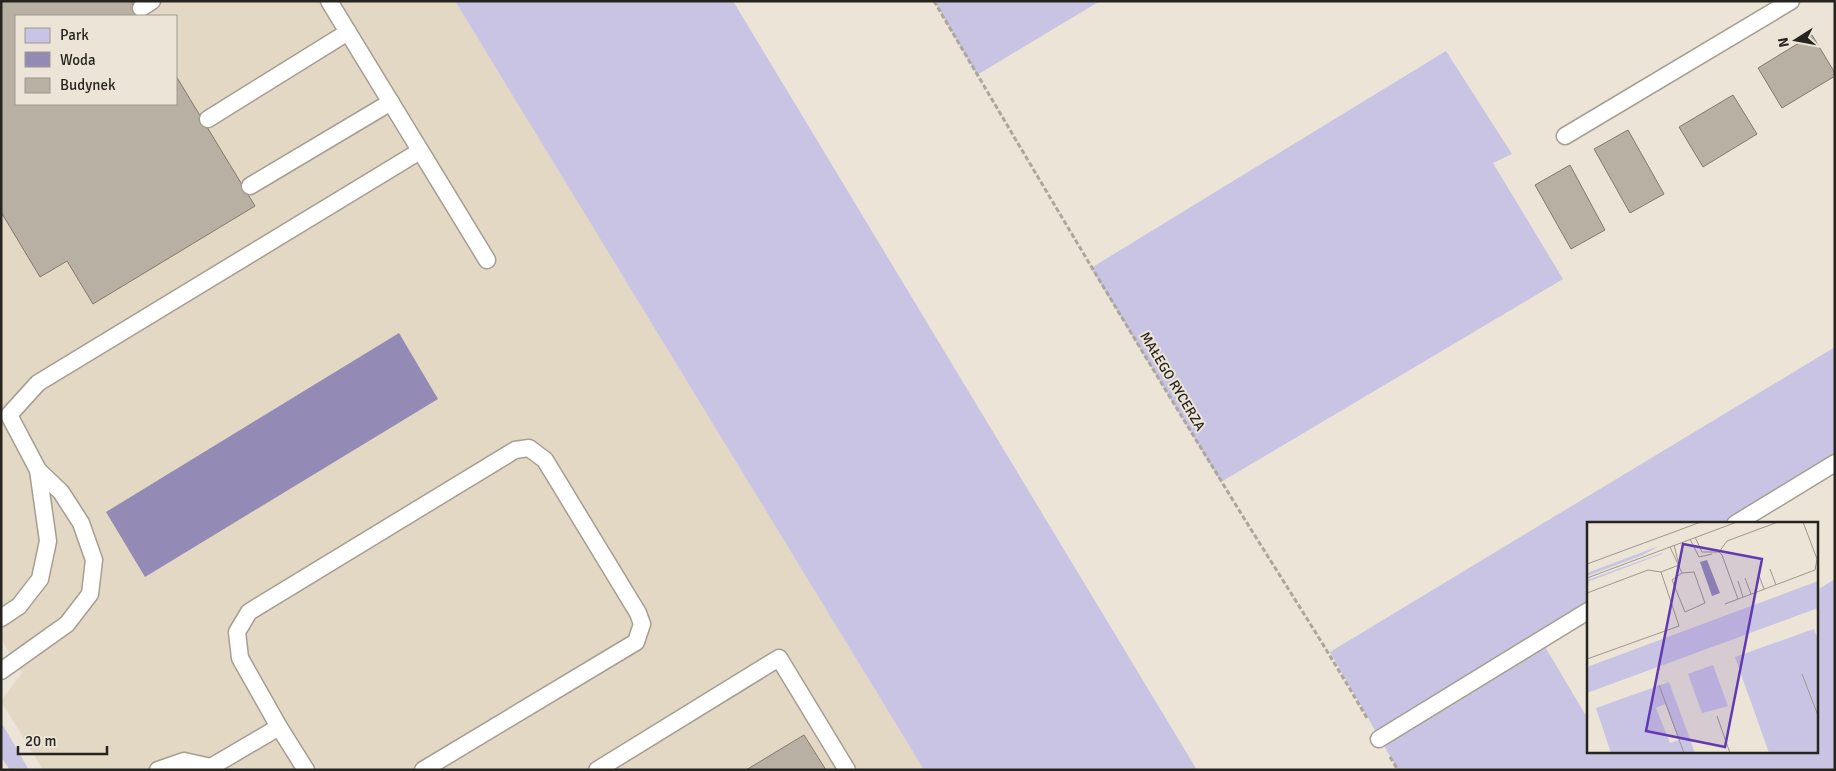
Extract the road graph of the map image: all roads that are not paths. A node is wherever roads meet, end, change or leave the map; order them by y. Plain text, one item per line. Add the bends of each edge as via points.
1 (330, 1) edge
2 (1791, 1) edge
3 (348, 32) junction
4 (390, 102) junction
5 (208, 119) dead end
6 (1565, 136) dead end
7 (420, 151) junction
8 (250, 186) dead end
9 (487, 260) dead end
10 (5, 415) edge
11 (1835, 463) edge
12 (38, 470) junction
13 (1738, 522) edge
14 (1587, 612) edge
15 (1, 618) edge
16 (1, 671) edge
17 (279, 727) junction
18 (1379, 739) road end
19 (212, 769) edge
20 (158, 770) edge
21 (306, 770) edge
22 (423, 770) edge
23 (598, 770) edge
24 (847, 770) edge

1 - 3 lane
2 - 6 lane
3 - 4 lane
3 - 5 lane
4 - 7 lane
4 - 8 lane
7 - 9 lane
7 - 10 lane via 38,382
10 - 12 lane
11 - 13 lane
12 - 15 lane via 48,541 40,579 18,606
12 - 16 lane via 61,492 81,523 94,560 90,594 67,624
14 - 18 lane
17 - 19 lane
17 - 21 lane
17 - 22 lane via 240,658 237,632 249,612 515,450 529,448 545,460 642,624 636,642
19 - 20 lane via 184,760
23 - 24 lane via 779,658

